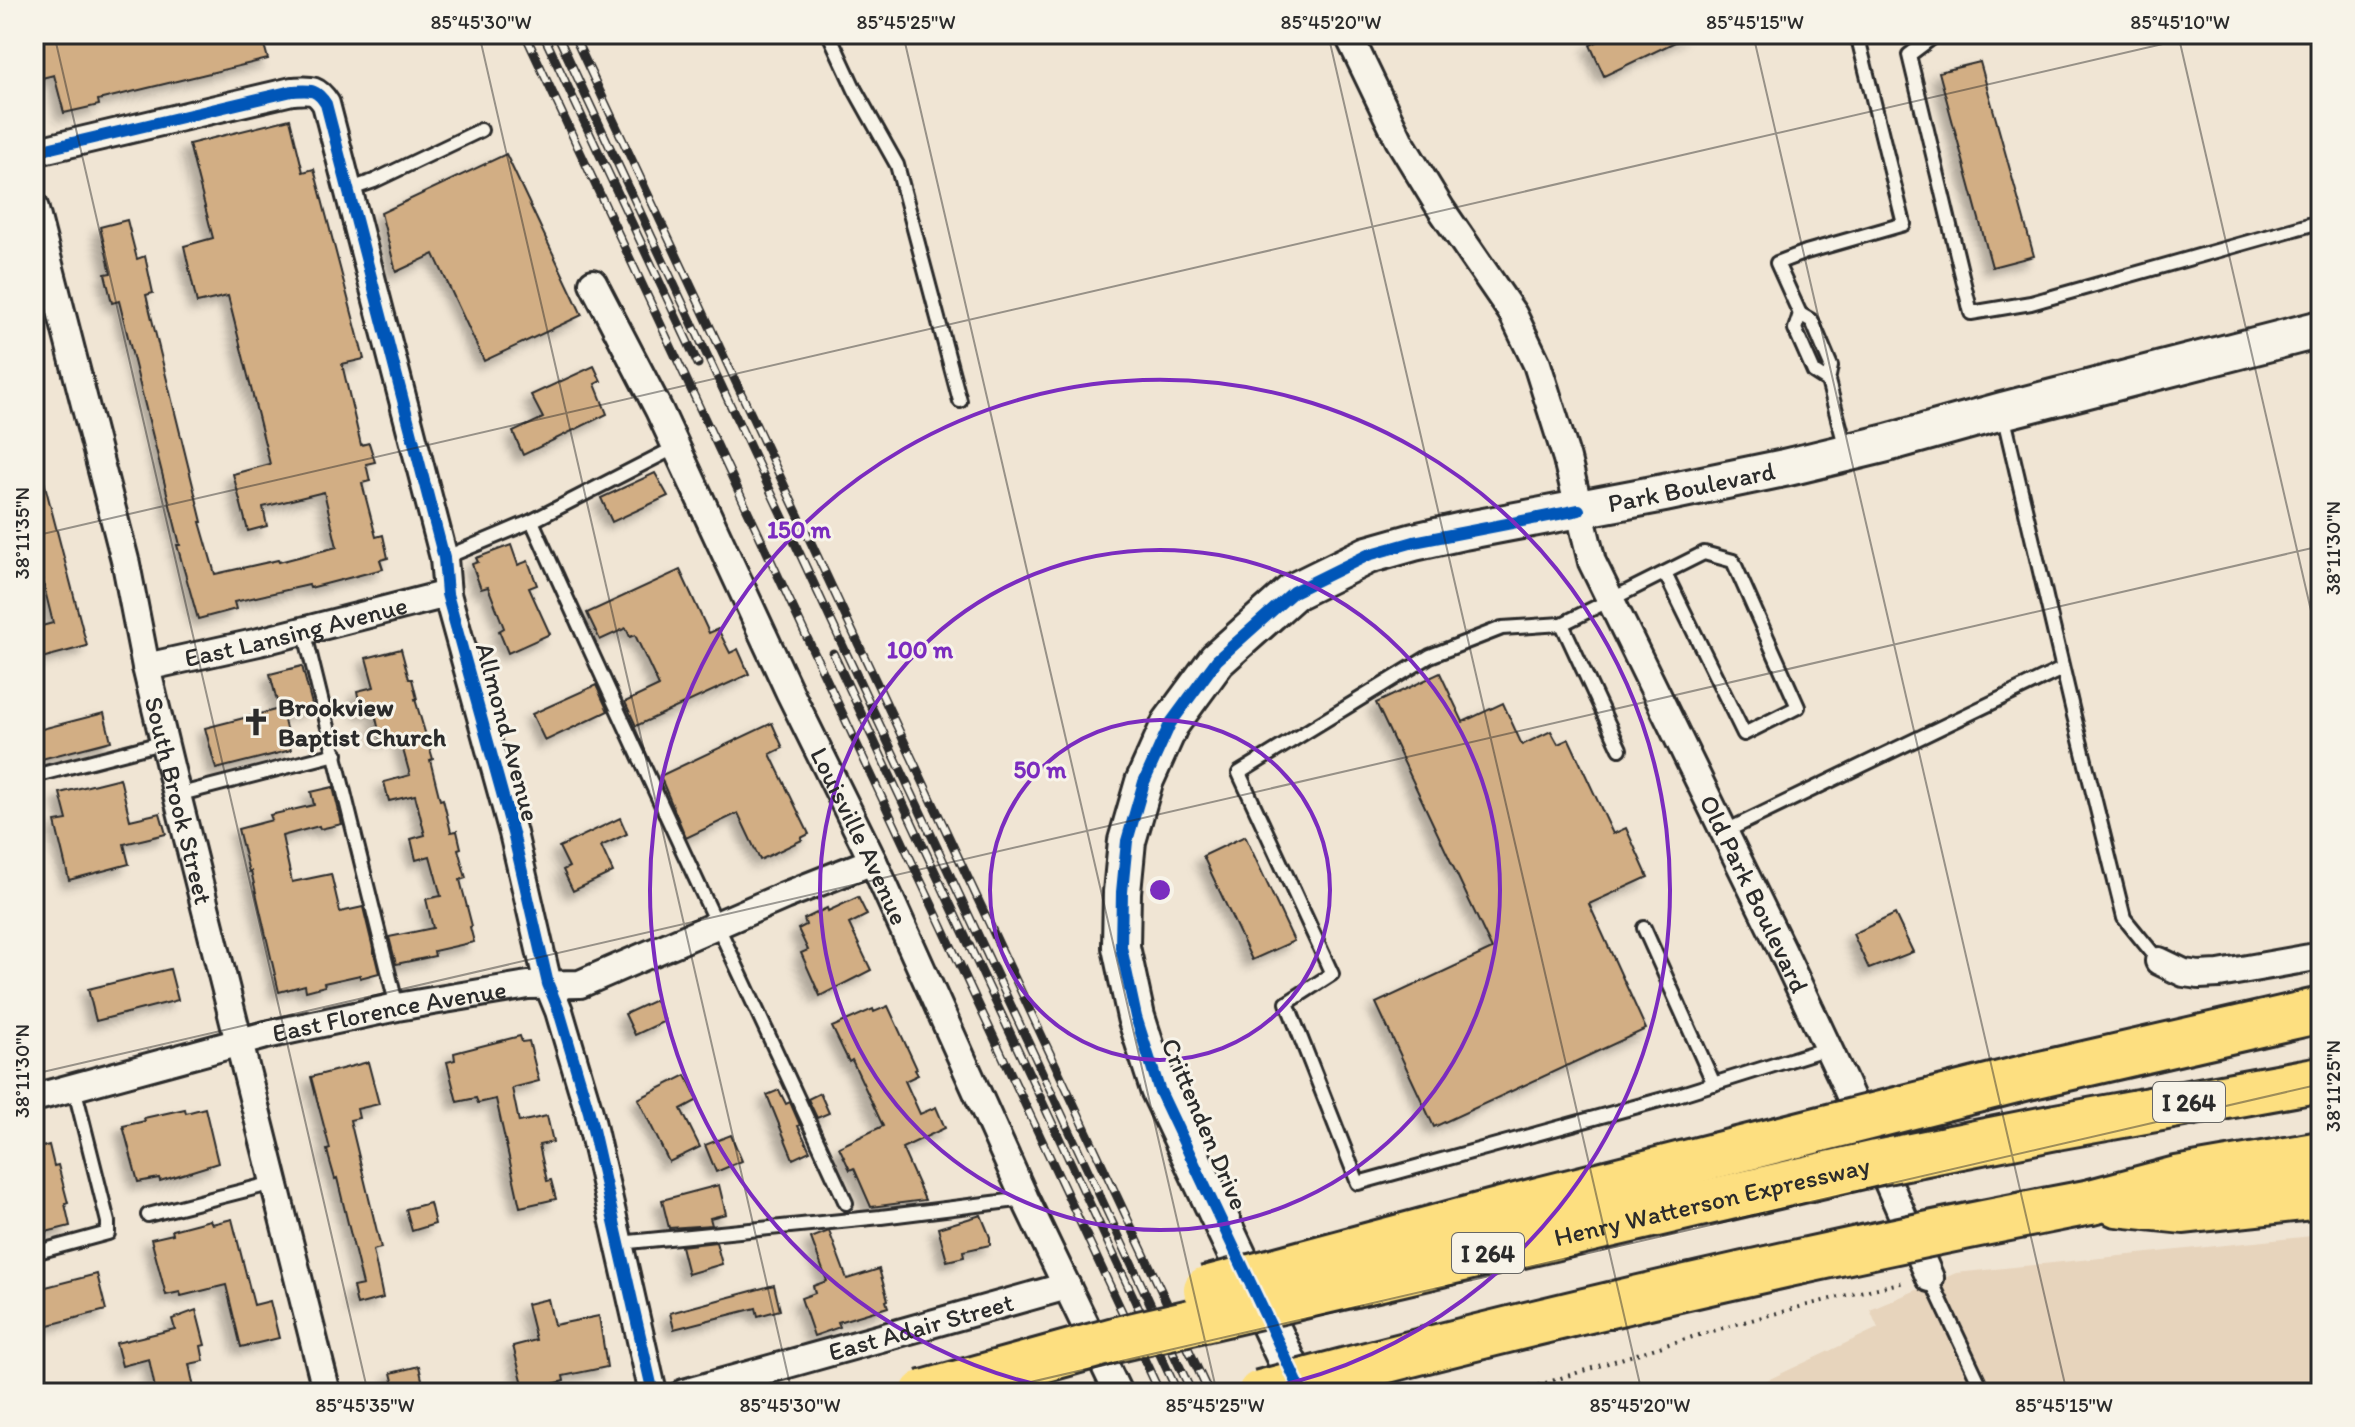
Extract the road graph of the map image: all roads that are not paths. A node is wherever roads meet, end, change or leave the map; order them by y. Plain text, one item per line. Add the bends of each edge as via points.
1 (829, 34) edge
2 (1348, 34) edge
3 (1857, 34) edge
4 (1937, 34) edge
5 (481, 130) dead end
6 (34, 152) edge
7 (348, 190) junction
8 (34, 206) edge
9 (2321, 219) edge
10 (593, 283) dead end
11 (1800, 314) junction
12 (2321, 329) edge
13 (1828, 381) junction
14 (960, 401) dead end
15 (2002, 411) junction
16 (676, 447) junction
17 (1847, 452) junction
18 (1579, 510) junction
19 (532, 521) junction
20 (444, 558) junction
21 (1665, 573) junction
22 (447, 594) junction
23 (1610, 599) junction
24 (1562, 624) junction
25 (304, 630) junction
26 (146, 667) junction
27 (2062, 669) junction
28 (165, 742) junction
29 (1620, 749) dead end
30 (336, 754) junction
31 (34, 776) edge
32 (177, 795) junction
33 (1724, 832) junction
34 (873, 861) junction
35 (718, 924) junction
36 (1644, 928) dead end
37 (2321, 956) edge
38 (2159, 961) joint
39 (548, 984) junction
40 (397, 1007) junction
41 (2321, 1010) edge
42 (239, 1042) junction
43 (1828, 1048) junction
44 (2321, 1079) edge
45 (1714, 1084) junction
46 (74, 1087) junction
47 (34, 1098) edge
48 (2321, 1154) edge
49 (274, 1183) junction
50 (2321, 1196) edge
51 (1025, 1199) junction
52 (2091, 1202) junction
53 (846, 1203) dead end
54 (148, 1215) dead end
55 (619, 1243) junction
56 (34, 1253) edge
57 (1930, 1278) joint
58 (1067, 1286) junction
59 (1122, 1338) junction
60 (327, 1393) edge
61 (653, 1393) edge
62 (684, 1393) edge
63 (923, 1393) edge
64 (1118, 1393) edge
65 (1260, 1393) edge
66 (1302, 1393) edge
67 (1984, 1393) edge

1 - 14 lane via 897,165
2 - 18 street, Park Boulevard via 1399,140 1513,314 1537,364
3 - 11 lane via 1904,224 1777,263
4 - 9 lane via 1909,55 1971,313 2031,303
5 - 7 lane
6 - 7 street, Allmond Avenue via 311,90 326,104
7 - 20 street, Allmond Avenue
8 - 26 street, South Brook Street via 126,564
10 - 16 street, Louisville Avenue
11 - 13 lane via 1812,321 1831,366
11 - 13 lane via 1795,329 1814,372
12 - 15 main road, Park Boulevard
13 - 17 lane
15 - 17 main road, Park Boulevard
15 - 27 lane
16 - 19 lane
16 - 34 street, Louisville Avenue
17 - 18 main road, Park Boulevard
18 - 23 street, Old Park Boulevard via 1592,562
18 - 66 main road, Crittenden Drive via 1368,555 1293,592 1217,660 1170,724 1144,782 1127,841 1122,892 1121,947 1136,1017 1159,1089
19 - 20 lane
19 - 35 lane
20 - 22 street, Allmond Avenue
21 - 21 lane via 1704,553 1733,561 1798,707 1744,734
21 - 23 lane
22 - 25 street, East Lansing Avenue
22 - 39 street, Allmond Avenue
23 - 24 lane
23 - 33 street, Old Park Boulevard
24 - 29 lane
24 - 45 lane via 1502,628 1430,656 1239,773 1332,974 1287,1003 1358,1183
25 - 26 street, East Lansing Avenue
25 - 30 lane
26 - 28 street, South Brook Street
27 - 33 lane
27 - 38 lane via 2124,918
28 - 31 lane
28 - 32 street, South Brook Street
30 - 32 lane
30 - 40 lane
32 - 42 street, South Brook Street
33 - 43 street, Old Park Boulevard
34 - 35 street, East Florence Avenue
34 - 51 street, Louisville Avenue
35 - 39 street, East Florence Avenue via 580,984
35 - 53 lane
36 - 45 lane
37 - 38 street via 2199,975
39 - 40 street, East Florence Avenue
39 - 55 street, Allmond Avenue via 589,1112
40 - 42 street, East Florence Avenue
41 - 59 highway, bridge via 2032,1076 1539,1200 1161,1302
42 - 46 street, East Florence Avenue
42 - 49 street, South Brook Street
43 - 45 lane
43 - 57 street, Old Park Boulevard
44 - 59 highway, Henry Watterson Expressway / I 264, bridge via 1876,1163
46 - 47 street, East Florence Avenue
46 - 56 lane via 108,1233
48 - 52 highway via 2177,1179
49 - 54 lane
49 - 60 street, South Brook Street
50 - 52 highway via 2184,1211
51 - 55 lane
51 - 58 street, Louisville Avenue
52 - 65 highway, bridge via 1767,1268
55 - 61 street, Allmond Avenue
57 - 67 lane
58 - 62 street, East Adair Street
58 - 64 street, Louisville Avenue
59 - 63 highway, Henry Watterson Expressway / I 264, bridge

